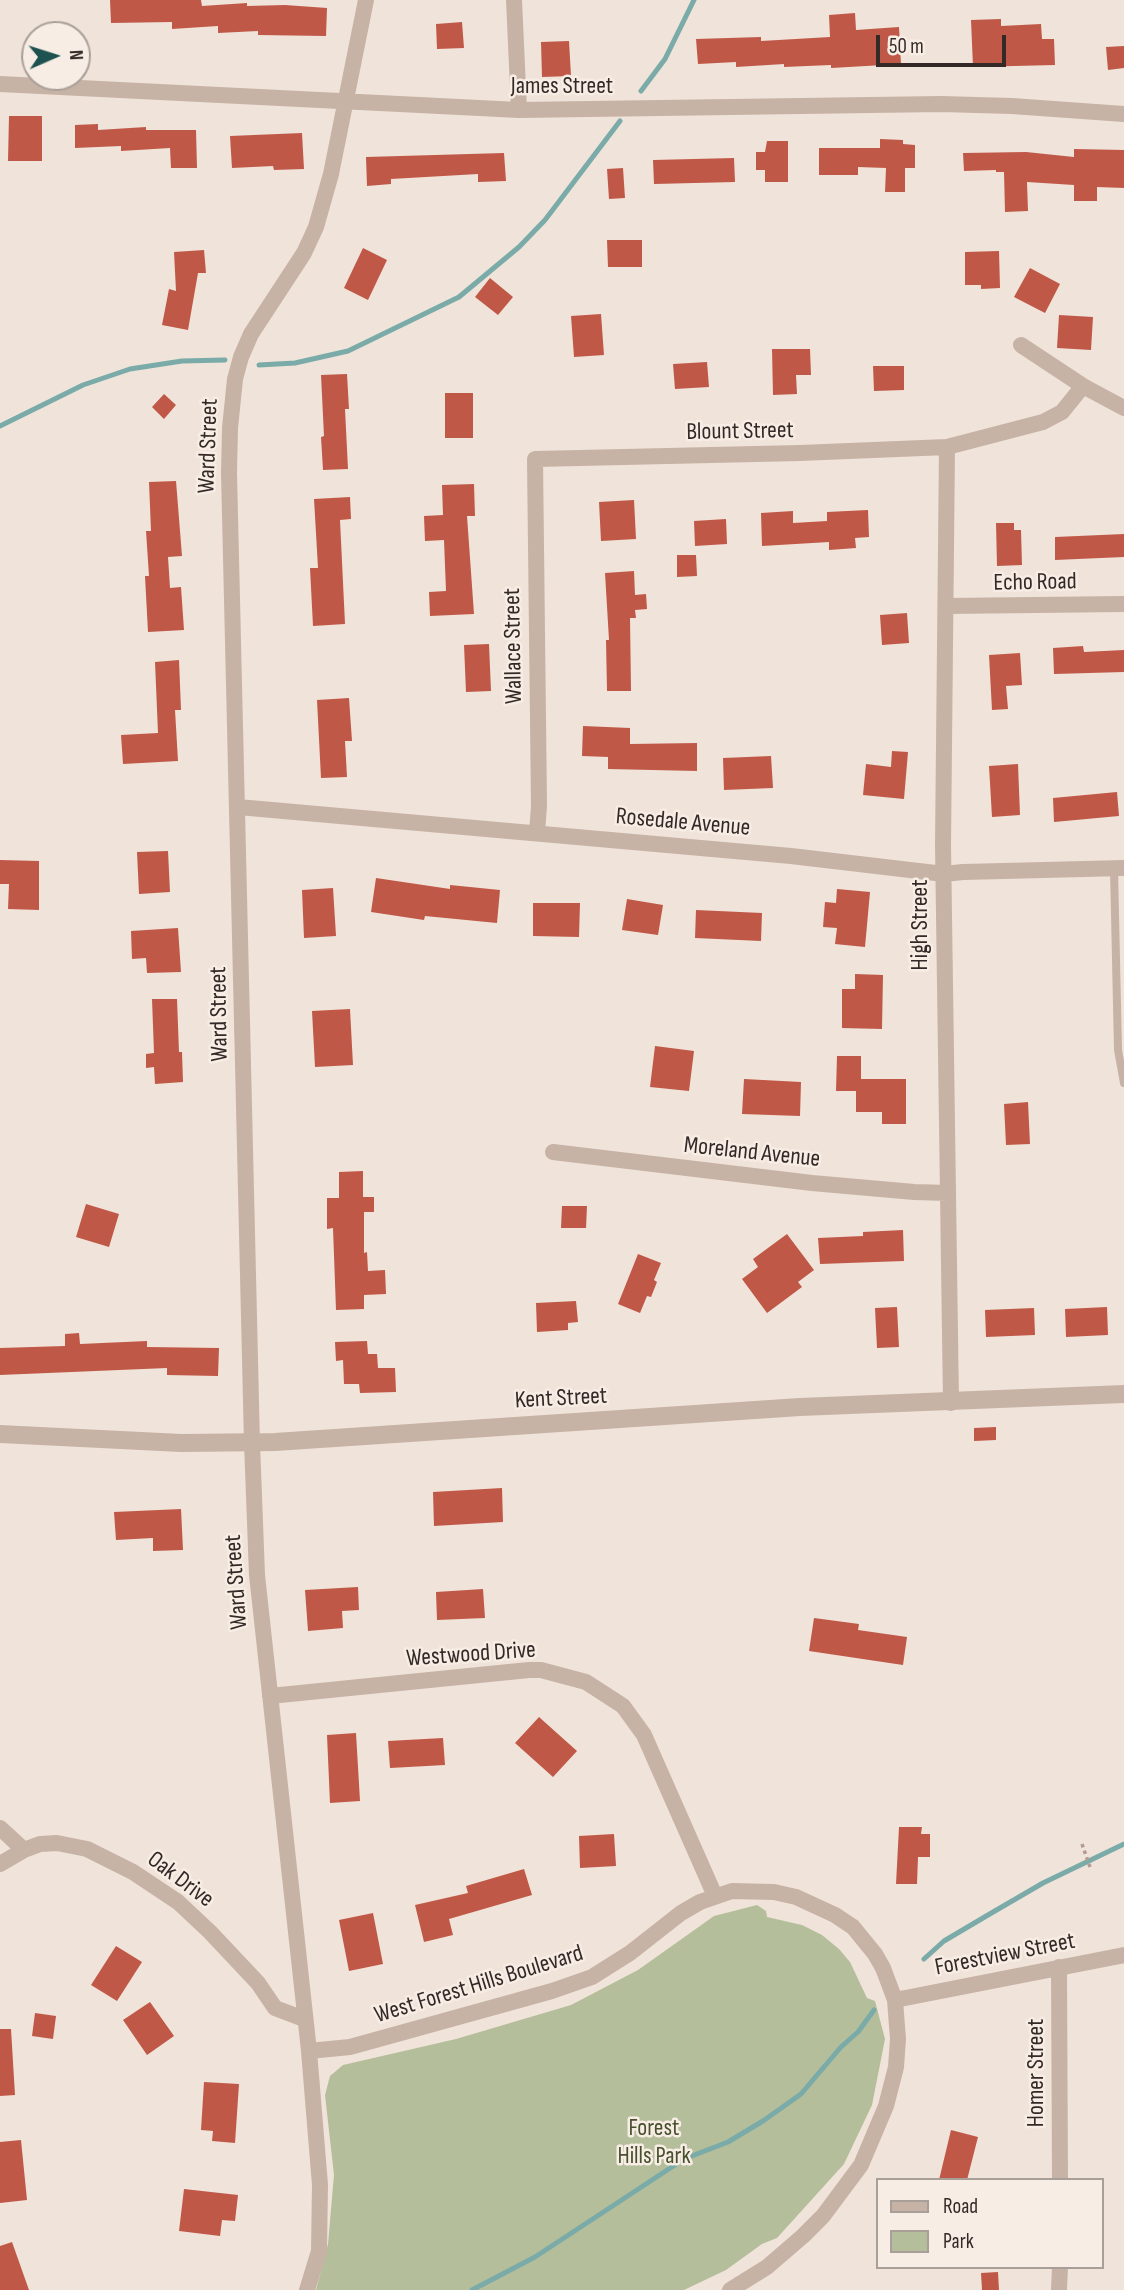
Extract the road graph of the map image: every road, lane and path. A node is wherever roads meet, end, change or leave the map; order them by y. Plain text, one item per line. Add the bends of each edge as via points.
1 (366, 0) edge
2 (514, 0) edge
3 (0, 84) edge
4 (346, 103) junction
5 (519, 110) junction
6 (1124, 114) edge
7 (1021, 345) dead end
8 (1083, 386) junction
9 (1124, 408) edge
10 (947, 447) junction
11 (535, 459) joint
12 (1124, 604) edge
13 (946, 606) junction
14 (238, 807) junction
15 (537, 833) junction
16 (1119, 868) edge
17 (944, 874) junction
18 (1124, 1083) edge
19 (552, 1152) dead end
20 (948, 1193) junction
21 (1124, 1394) edge
22 (951, 1403) junction
23 (0, 1434) edge
24 (252, 1443) junction
25 (270, 1696) junction
26 (0, 1828) edge
27 (1082, 1844) dead end
28 (24, 1850) junction
29 (0, 1864) edge
30 (1090, 1867) dead end
31 (715, 1896) junction
32 (1124, 1955) edge
33 (1059, 1967) junction
34 (895, 2000) junction
35 (304, 2019) junction
36 (309, 2052) junction
37 (1060, 2178) edge
38 (1060, 2269) edge
39 (307, 2290) edge
40 (730, 2290) edge
41 (1059, 2290) edge

1 - 4 street, Ward Street
2 - 5 street
3 - 4 street, James Street
4 - 5 street, James Street
4 - 14 street, Ward Street via 316,227 251,334 235,379 229,473
5 - 6 street, James Street via 941,104
7 - 8 street
8 - 9 street
8 - 10 street, Blount Street via 1062,412 1043,422
10 - 11 street, Blount Street
10 - 13 street, High Street
11 - 15 street, Wallace Street
12 - 13 street, Echo Road
13 - 17 street, High Street
14 - 15 street, Rosedale Avenue
14 - 24 street, Ward Street
15 - 17 street, Rosedale Avenue
16 - 17 street, Rosedale Avenue
16 - 18 lane via 1118,1050
17 - 20 street, High Street
19 - 20 street, Moreland Avenue via 812,1183
20 - 22 street, High Street
21 - 22 street, Kent Street
22 - 24 street, Kent Street via 800,1407
23 - 24 street, Kent Street
24 - 25 street, Ward Street via 257,1575
25 - 31 street, Westwood Drive via 529,1670 586,1682 624,1706 644,1735
25 - 35 street, Ward Street
26 - 28 street
27 - 30 path
28 - 29 street, Oak Drive
28 - 35 street, Oak Drive via 40,1844 71,1844 133,1872 178,1902 210,1931 275,2008
31 - 34 street, West Forest Hills Boulevard via 732,1891 774,1892 816,1904 853,1927 875,1954
31 - 36 street, West Forest Hills Boulevard via 681,1913 592,1977 350,2047
32 - 33 street, Forestview Street
33 - 34 street, Forestview Street
33 - 37 street, Homer Street
34 - 40 street, West Forest Hills Boulevard via 896,2067 886,2106 861,2165 803,2236
35 - 36 street, Ward Street
36 - 39 street via 321,2224
38 - 41 street

